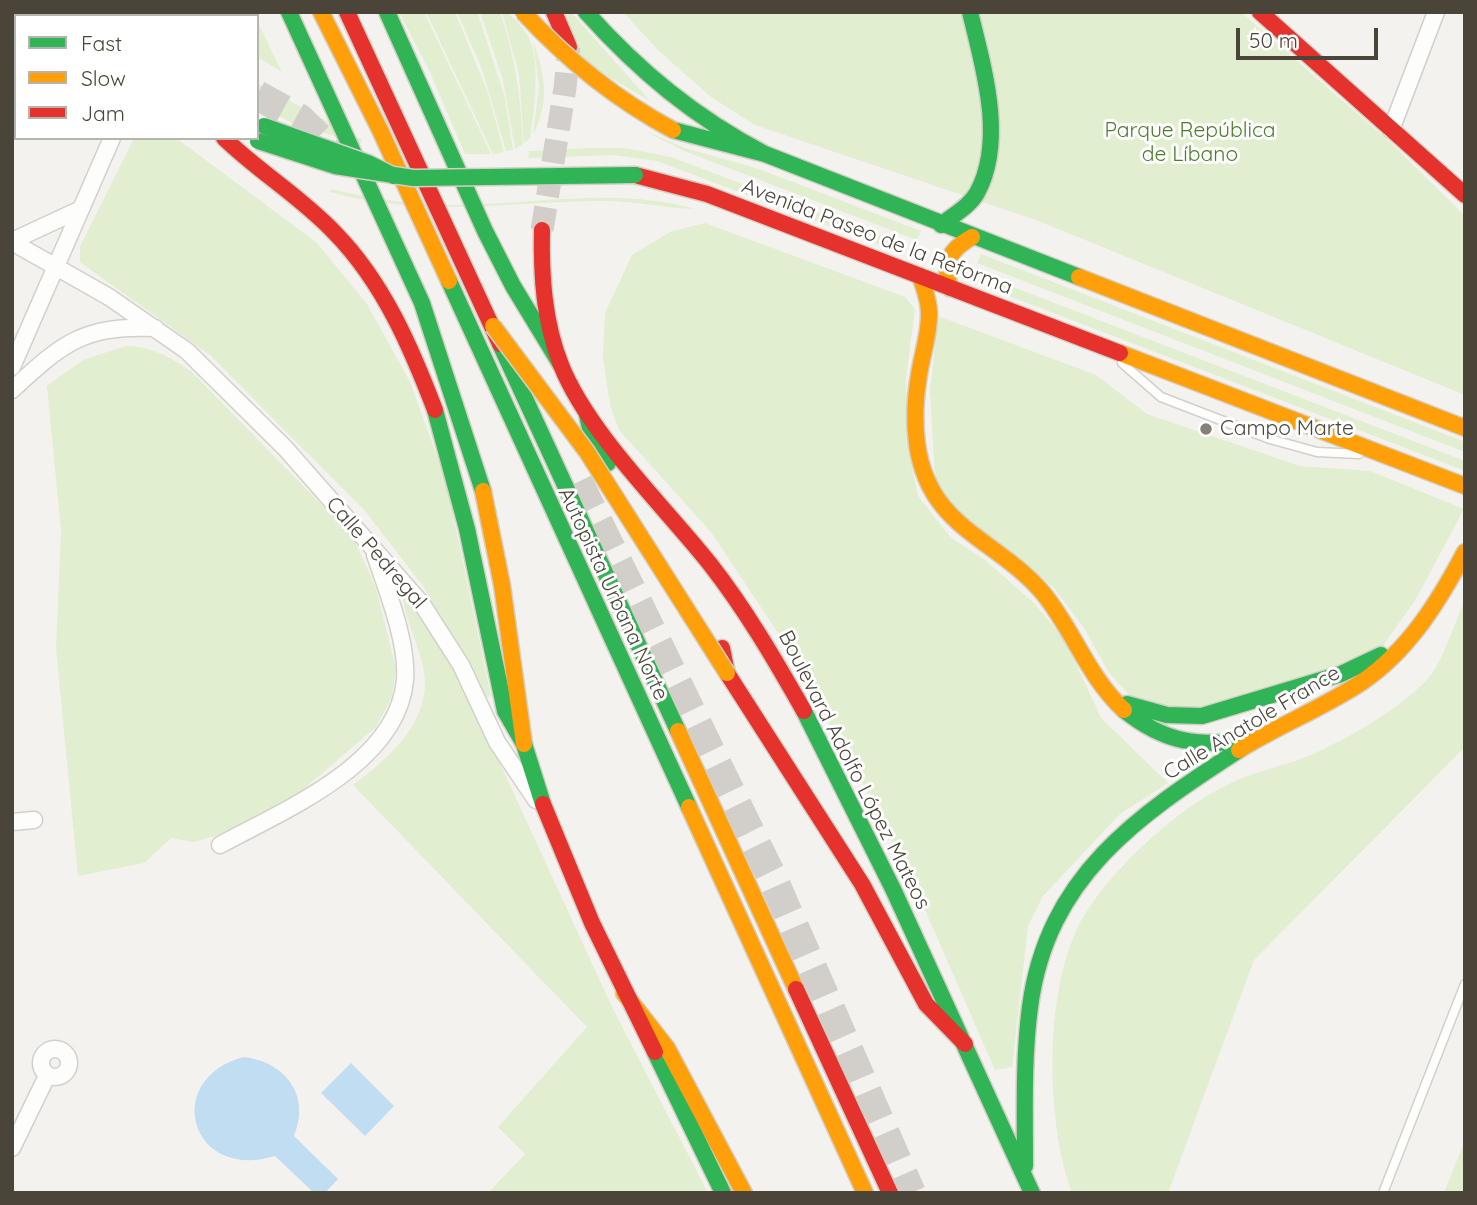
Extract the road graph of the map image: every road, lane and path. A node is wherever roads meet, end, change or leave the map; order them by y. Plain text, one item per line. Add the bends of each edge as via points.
1 (274, 12) edge
2 (289, 12) edge
3 (321, 12) edge
4 (347, 12) edge
5 (387, 12) edge
6 (523, 12) edge
7 (554, 12) edge
8 (586, 12) edge
9 (970, 12) edge
10 (1260, 12) edge
11 (1436, 12) edge
12 (569, 47) tunnel mouth
13 (259, 124) edge
14 (1391, 130) junction
15 (111, 140) edge
16 (226, 140) edge
17 (255, 140) edge
18 (765, 154) junction
19 (394, 176) junction
20 (1465, 195) edge
21 (81, 209) junction
22 (941, 225) junction
23 (542, 230) tunnel mouth
24 (972, 237) junction
25 (12, 242) edge
26 (58, 267) junction
27 (920, 276) junction
28 (950, 288) junction
29 (493, 326) junction
30 (155, 328) junction
31 (1106, 348) junction
32 (436, 354) junction
33 (561, 365) junction
34 (12, 367) edge
35 (12, 390) edge
36 (587, 415) junction
37 (1465, 428) edge
38 (1387, 455) junction
39 (1465, 486) edge
40 (650, 544) junction
41 (372, 546) junction
42 (1465, 552) edge
43 (684, 581) junction
44 (1406, 642) junction
45 (727, 673) junction
46 (1106, 693) junction
47 (1256, 740) junction
48 (524, 744) junction
49 (547, 817) junction
50 (34, 820) dead end
51 (12, 822) edge
52 (220, 845) dead end
53 (1465, 984) edge
54 (624, 993) junction
55 (965, 1044) junction
56 (47, 1076) dead end
57 (12, 1148) edge
58 (1025, 1172) junction
59 (723, 1193) edge
60 (744, 1193) edge
61 (865, 1193) edge
62 (890, 1193) edge
63 (1031, 1193) edge
64 (1383, 1193) edge

1 - 32 main road via 395,282
2 - 32 main road via 422,303
3 - 61 main road, Autopista Urbana Norte via 380,130
4 - 29 main road, Autopista Urbana Norte
5 - 33 main road via 485,230
6 - 18 main road, bridge via 586,76 626,105 673,130
7 - 12 main road
8 - 18 main road, Avenida Paseo de la Reforma via 673,100
9 - 22 main road via 986,94 987,163 970,202
10 - 14 main road
11 - 14 street
13 - 19 main road, bridge
14 - 20 main road
15 - 21 street
16 - 48 main road via 333,229 374,281 408,343 452,457 505,711
17 - 19 main road, Avenida Paseo de la Reforma, bridge via 329,167
18 - 22 main road, Avenida Paseo de la Reforma
19 - 27 main road, Avenida Paseo de la Reforma, bridge via 466,180 605,172 659,180
21 - 25 street
21 - 26 street
22 - 24 main road, Avenida Paseo de la Reforma
23 - 33 main road via 541,280
24 - 28 main road via 947,256 944,271
24 - 37 main road, Avenida Paseo de la Reforma
25 - 26 street, Calle Pedregal
26 - 30 street, Calle Pedregal
26 - 34 street
27 - 28 main road, Avenida Paseo de la Reforma
27 - 46 main road via 930,316 916,408 926,479 951,519 1047,598
28 - 31 main road, Avenida Paseo de la Reforma
29 - 40 main road, bridge via 561,412
29 - 62 main road, Autopista Urbana Norte, bridge
30 - 35 street via 93,331 60,349
30 - 41 street, Calle Pedregal via 221,381
31 - 38 main road, Avenida Paseo de la Reforma
31 - 38 lane via 1161,397 1270,439 1317,452
32 - 48 main road via 485,498
33 - 36 main road, Boulevard Adolfo López Mateos
36 - 43 main road via 590,433
36 - 55 main road, Boulevard Adolfo López Mateos via 758,631 814,732
38 - 39 main road, Avenida Paseo de la Reforma
40 - 43 main road
40 - 45 main road, bridge
41 - 49 street, Calle Pedregal via 422,604 461,665 497,741
41 - 52 street via 392,608 405,679 390,724 361,762 311,796
42 - 44 main road, Calle Anatole France via 1441,597
43 - 45 main road via 718,639
44 - 46 main road via 1341,674 1202,716 1148,712
44 - 47 main road, Calle Anatole France via 1364,681
45 - 55 main road via 820,816 926,1004
46 - 47 main road via 1140,722 1171,737 1211,746
47 - 58 main road, Calle Anatole France via 1134,822 1078,879 1057,912 1040,956 1030,1013
48 - 49 main road
49 - 54 main road
50 - 51 street
53 - 64 lane
54 - 59 main road
54 - 60 main road via 667,1048
55 - 58 main road, Boulevard Adolfo López Mateos
56 - 57 street
58 - 63 main road, Boulevard Adolfo López Mateos

